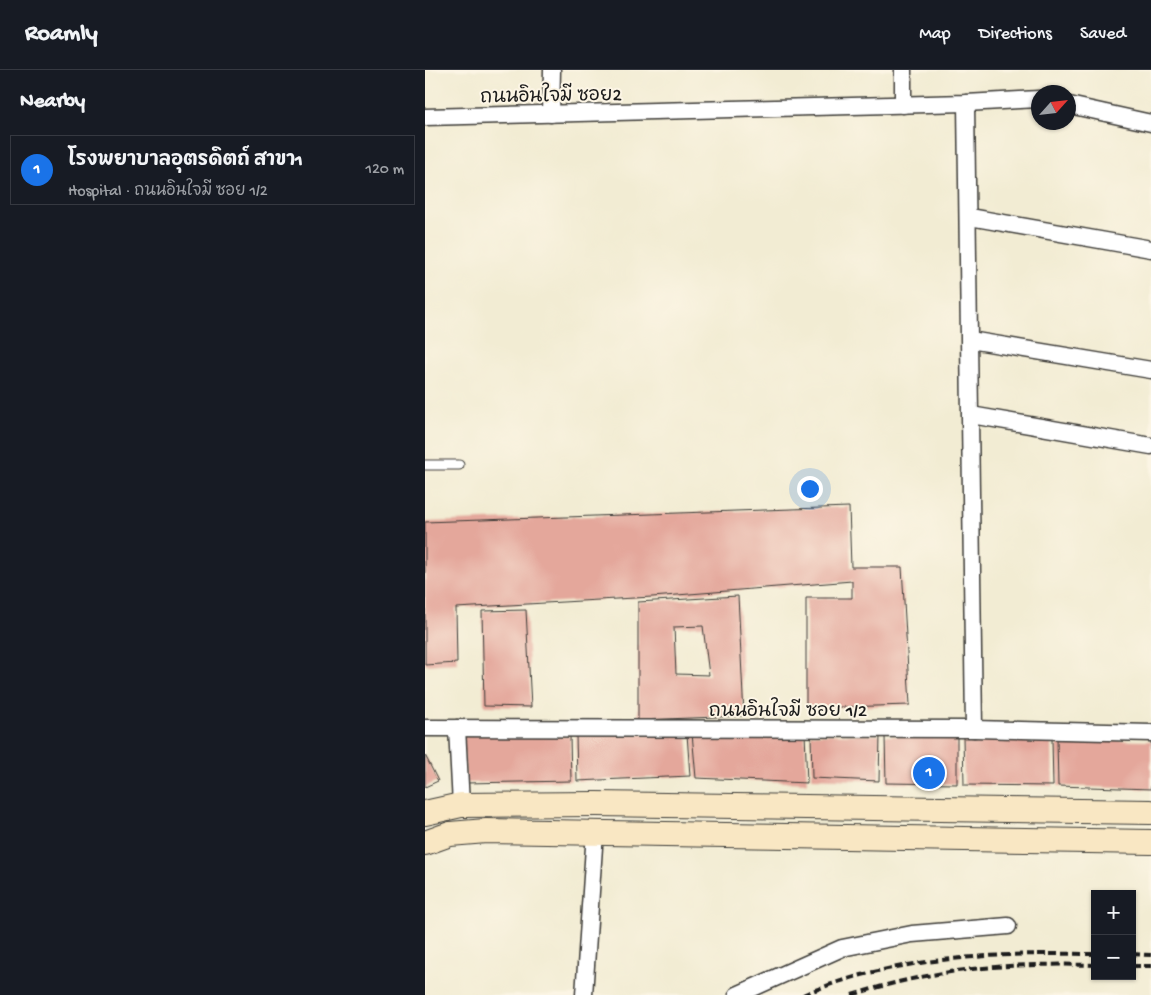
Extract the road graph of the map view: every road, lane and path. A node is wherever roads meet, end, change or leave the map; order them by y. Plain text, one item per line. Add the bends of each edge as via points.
1 (552, 70) edge
2 (903, 70) edge
3 (1031, 100) edge
4 (966, 104) junction
5 (903, 105) junction
6 (1076, 107) edge
7 (551, 114) junction
8 (425, 117) edge
9 (1151, 123) edge
10 (969, 217) junction
11 (1151, 249) edge
12 (970, 340) junction
13 (1151, 370) edge
14 (971, 415) junction
15 (1151, 446) edge
16 (459, 465) dead end
17 (425, 466) edge
18 (425, 728) edge
19 (457, 728) junction
20 (974, 729) junction
21 (1151, 733) edge
22 (461, 805) junction
23 (1151, 812) edge
24 (425, 813) edge
25 (595, 832) junction
26 (1151, 842) edge
27 (425, 843) edge
28 (1008, 926) dead end
29 (584, 995) edge
30 (737, 995) edge

1 - 7 street
2 - 5 street
3 - 4 street, ถนนอินใจมี ซอย2
4 - 5 street, ถนนอินใจมี ซอย2
4 - 10 street
5 - 7 street, ถนนอินใจมี ซอย2
6 - 9 street
7 - 8 street, ถนนอินใจมี ซอย2
10 - 11 street
10 - 12 street
12 - 13 street
12 - 14 street
14 - 15 street
14 - 20 street
16 - 17 lane
18 - 19 street, ถนนอินใจมี ซอย 1/2
19 - 20 street, ถนนอินใจมี ซอย 1/2
19 - 22 street
20 - 21 street, ถนนอินใจมี ซอย 1/2
22 - 23 main road
22 - 24 main road
25 - 26 main road
25 - 27 main road via 468,832 450,834
25 - 29 street
28 - 30 street via 912,934 842,948

